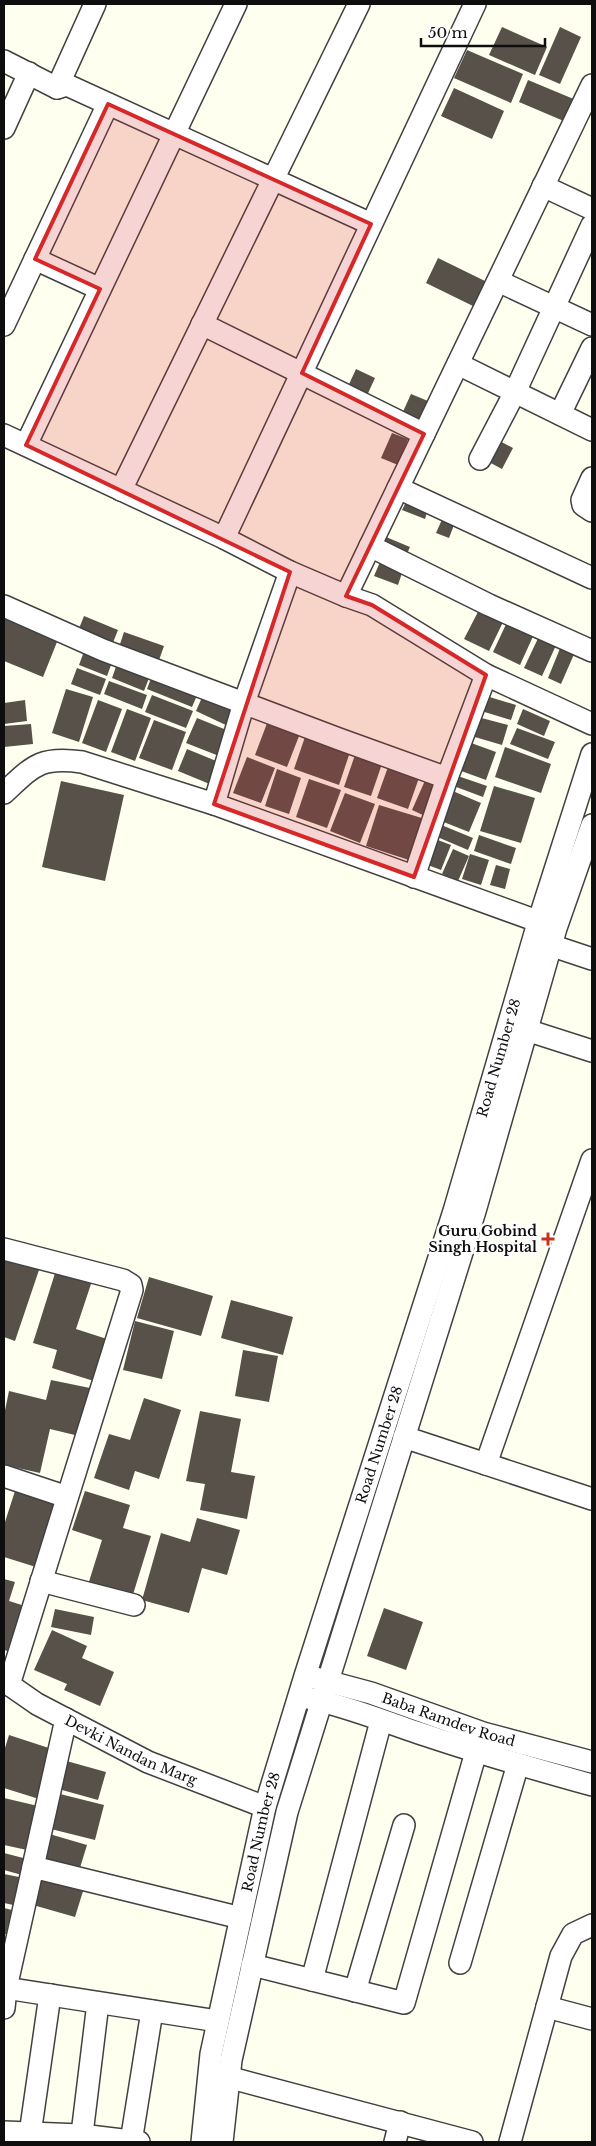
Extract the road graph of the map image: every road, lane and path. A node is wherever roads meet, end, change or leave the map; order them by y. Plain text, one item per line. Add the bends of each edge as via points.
1 (95, 4) edge
2 (236, 4) edge
3 (359, 4) edge
4 (475, 4) edge
5 (4, 61) edge
6 (28, 73) junction
7 (592, 84) edge
8 (57, 88) junction
9 (108, 104) junction
10 (4, 128) edge
11 (174, 134) junction
12 (273, 179) junction
13 (543, 186) junction
14 (592, 209) edge
15 (371, 224) junction
16 (592, 225) edge
17 (34, 259) junction
18 (498, 280) junction
19 (100, 289) junction
20 (555, 306) junction
21 (202, 324) junction
22 (4, 325) edge
23 (592, 325) edge
24 (592, 348) edge
25 (458, 364) junction
26 (302, 373) junction
27 (516, 392) junction
28 (560, 414) junction
29 (592, 430) edge
30 (424, 434) junction
31 (4, 436) edge
32 (26, 445) junction
33 (480, 459) dead end
34 (592, 478) edge
35 (398, 488) junction
36 (121, 490) junction
37 (592, 511) edge
38 (224, 538) junction
39 (370, 546) junction
40 (290, 572) junction
41 (592, 578) edge
42 (346, 596) junction
43 (4, 606) edge
44 (592, 651) edge
45 (486, 675) junction
46 (244, 703) junction
47 (592, 724) edge
48 (592, 754) edge
49 (447, 778) junction
50 (4, 793) edge
51 (214, 804) junction
52 (592, 825) edge
53 (414, 877) junction
54 (545, 934) junction
55 (592, 960) edge
56 (518, 1027) junction
57 (592, 1051) edge
58 (592, 1160) edge
59 (4, 1249) edge
60 (404, 1437) junction
61 (486, 1464) junction
62 (4, 1476) edge
63 (67, 1498) junction
64 (592, 1499) edge
65 (41, 1581) junction
66 (134, 1605) dead end
67 (305, 1676) junction
68 (327, 1680) junction
69 (6, 1683) edge
70 (298, 1696) junction
71 (321, 1701) junction
72 (66, 1719) junction
73 (381, 1721) junction
74 (476, 1752) junction
75 (592, 1762) edge
76 (518, 1764) junction
77 (592, 1785) edge
78 (265, 1807) junction
79 (404, 1825) dead end
80 (33, 1867) junction
81 (241, 1918) junction
82 (592, 1925) edge
83 (10, 1941) edge
84 (460, 1963) dead end
85 (252, 1965) junction
86 (312, 1980) junction
87 (355, 1991) junction
88 (50, 1995) junction
89 (5, 1998) edge
90 (98, 2002) junction
91 (547, 2006) junction
92 (152, 2011) junction
93 (592, 2019) edge
94 (218, 2021) junction
95 (219, 2074) junction
96 (400, 2122) junction
97 (4, 2132) edge
98 (30, 2134) junction
99 (81, 2139) edge
100 (132, 2142) edge
101 (139, 2142) edge
102 (202, 2142) edge
103 (222, 2142) edge
104 (395, 2142) edge
105 (472, 2142) edge
106 (510, 2142) edge

1 - 8 street
2 - 11 street
3 - 12 street
4 - 15 street
5 - 6 street
6 - 8 street
6 - 10 street
7 - 13 street
8 - 9 street via 67,85
9 - 11 street
9 - 17 street
11 - 12 street
11 - 19 street
12 - 15 street
12 - 21 street
13 - 14 street
13 - 18 street
15 - 26 street
16 - 20 street
17 - 19 street
17 - 22 street
18 - 20 street
18 - 25 street
19 - 32 street
20 - 23 street
20 - 27 street
21 - 26 street
21 - 36 street
24 - 28 street
25 - 27 street
25 - 30 street
26 - 30 street
26 - 38 street
27 - 28 street
27 - 33 street
28 - 29 street
30 - 35 street
31 - 32 street
32 - 36 street
34 - 37 street via 582,505
35 - 39 street
35 - 41 street
36 - 38 street
38 - 40 street
39 - 42 street
39 - 44 street via 488,605
40 - 42 street
40 - 46 street
42 - 45 street via 372,605
43 - 46 street via 103,650
45 - 47 street
45 - 49 street
46 - 49 street
46 - 51 street
48 - 54 street, Road Number 28
49 - 53 street
50 - 51 street via 33,767 61,759 82,762
51 - 53 street
52 - 54 street, Road Number 28
53 - 54 street
54 - 55 street
54 - 56 street, Road Number 28
56 - 57 street
56 - 60 street, Road Number 28 via 475,1211
56 - 67 street, Road Number 28 via 454,1210
58 - 61 street
59 - 63 street via 123,1280 131,1285
60 - 61 street
60 - 68 street, Road Number 28
61 - 64 street
62 - 63 street
63 - 65 street
65 - 66 street
65 - 69 street
67 - 68 street, Baba Ramdev Road
67 - 70 street, Road Number 28
68 - 71 street, Road Number 28
68 - 75 street, Baba Ramdev Road via 483,1732
69 - 72 street, Devki Nandan Marg
70 - 71 street
70 - 78 street, Road Number 28
71 - 73 street via 348,1707
71 - 85 street, Road Number 28 via 287,1812
72 - 78 street, Devki Nandan Marg via 148,1762
72 - 80 street
73 - 74 street
73 - 86 street
74 - 76 street
74 - 87 street via 404,2003
76 - 77 street
76 - 84 street
78 - 81 street, Road Number 28
79 - 87 street
80 - 81 street
80 - 83 street
81 - 94 street, Road Number 28
82 - 91 street via 573,1934 561,1956
83 - 89 street
85 - 86 street
85 - 95 street, Road Number 28 via 230,2060
86 - 87 street
88 - 89 street
88 - 90 street
88 - 98 street
90 - 92 street
90 - 99 street
91 - 93 street
91 - 106 street
92 - 94 street
92 - 100 street
94 - 95 street, Road Number 28 via 211,2054
95 - 96 street
95 - 102 street, Road Number 28
95 - 103 street, Road Number 28
96 - 104 street
96 - 105 street
97 - 98 street
98 - 99 street
99 - 100 street
100 - 101 street

